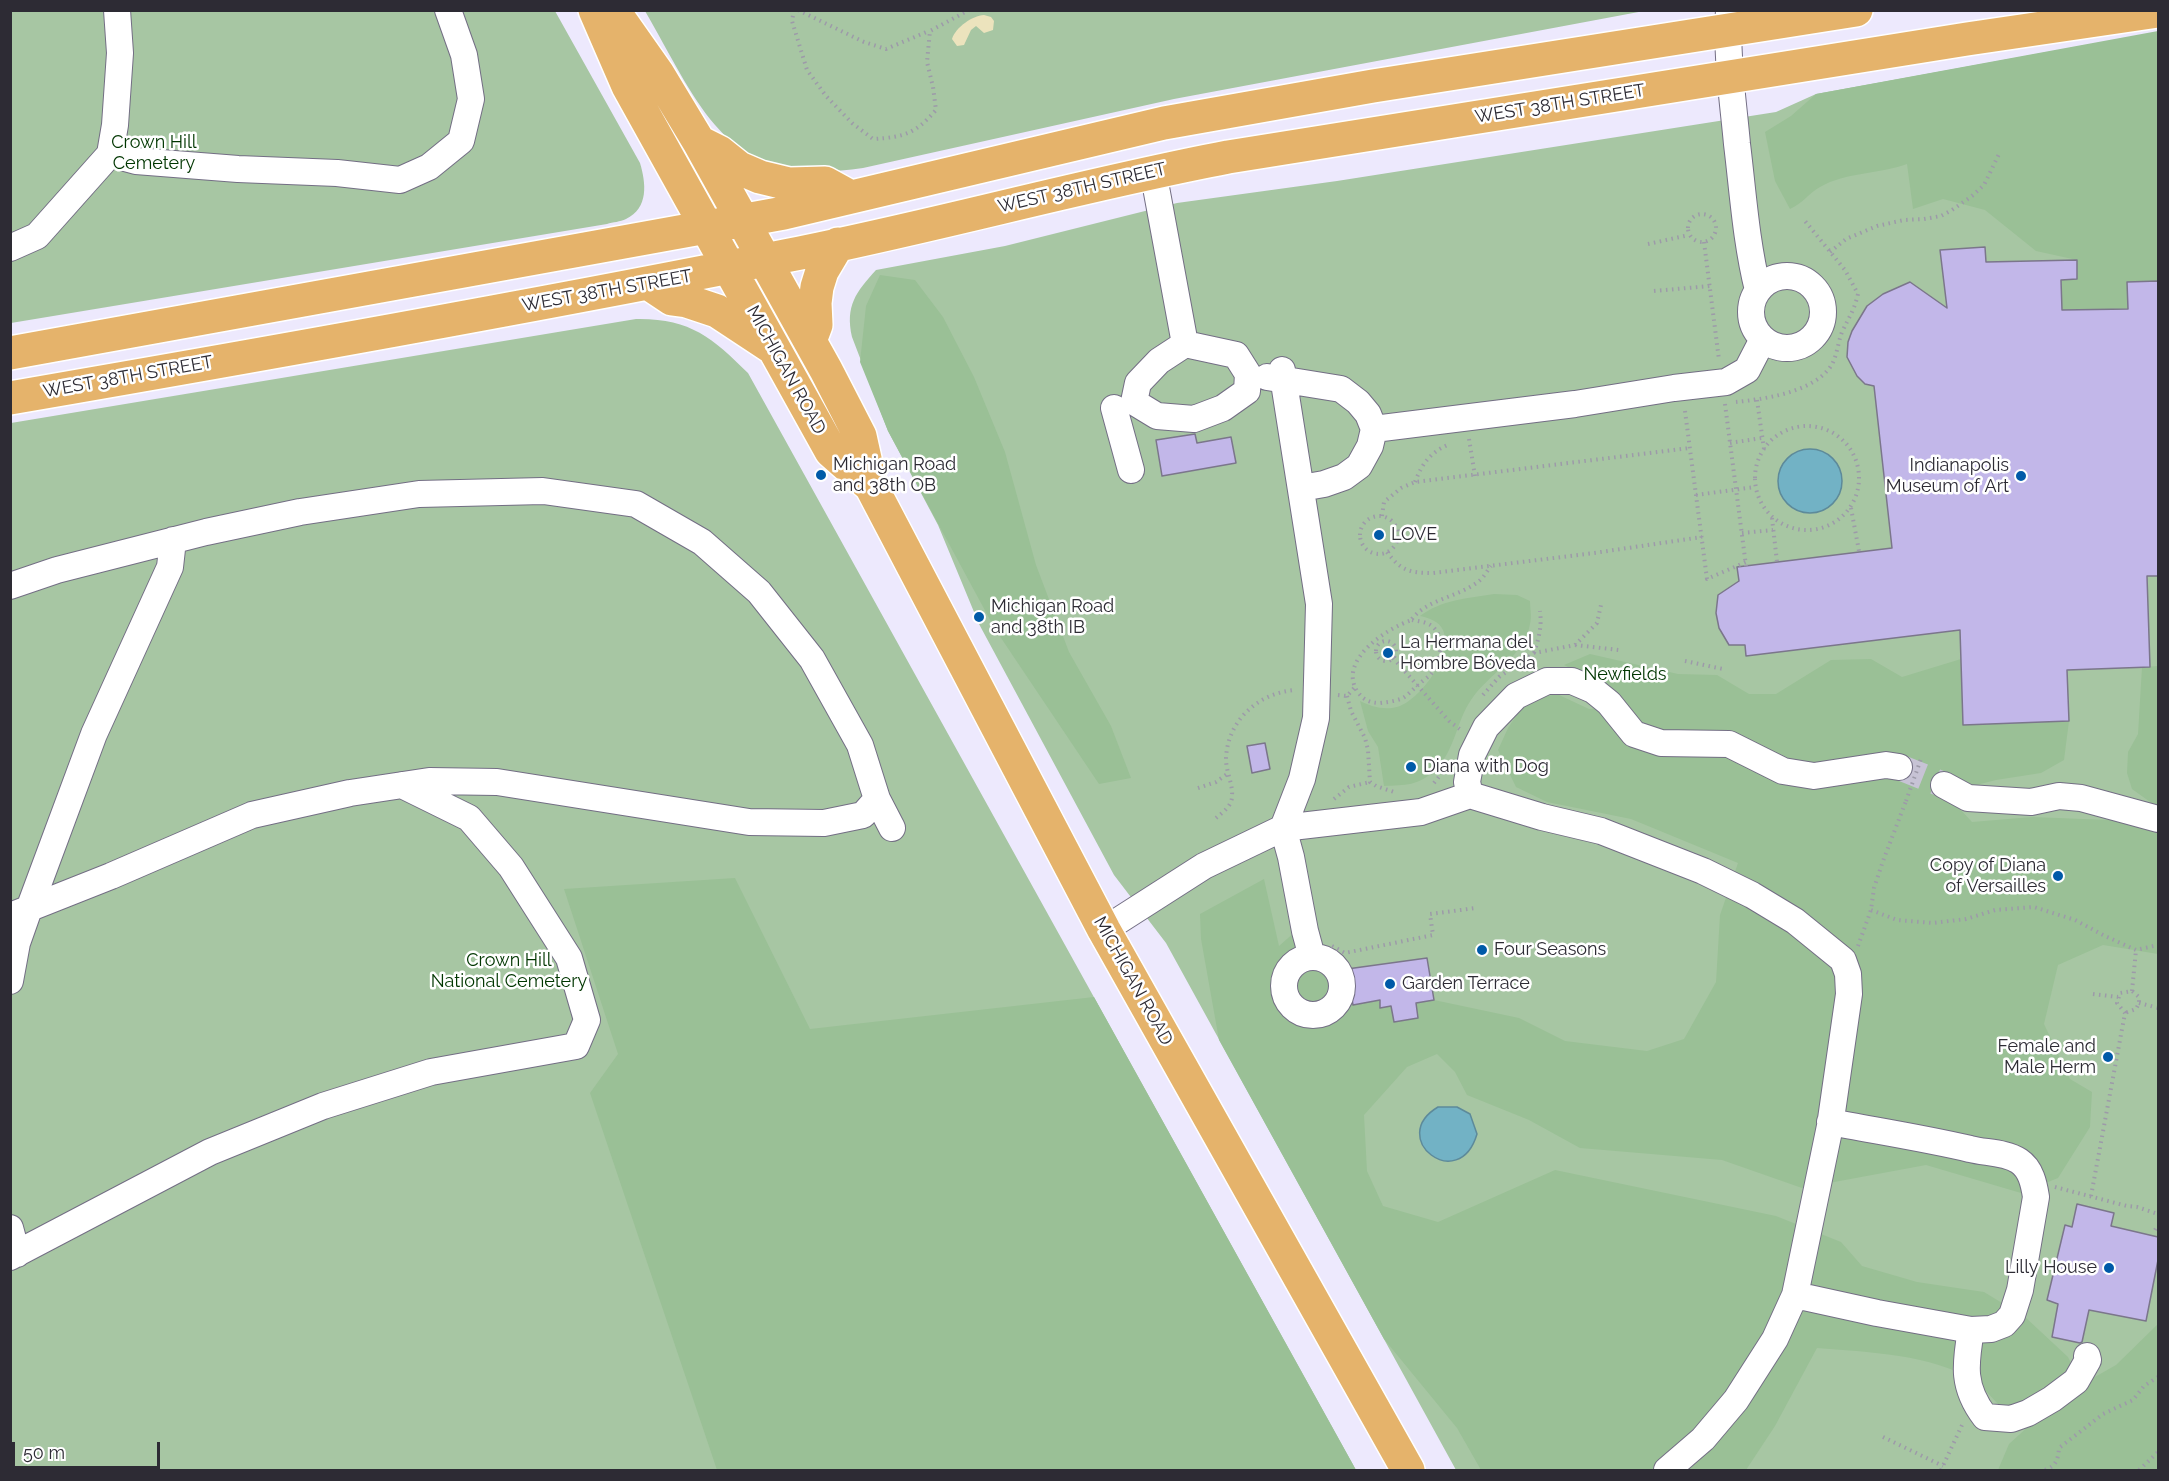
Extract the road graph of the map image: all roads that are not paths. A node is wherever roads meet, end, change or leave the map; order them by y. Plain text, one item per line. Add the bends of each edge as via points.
1 (117, 10) edge
2 (448, 10) edge
3 (595, 10) edge
4 (613, 10) edge
5 (1856, 10) edge
6 (2158, 11) edge
7 (1729, 21) edge
8 (1730, 78) junction
9 (699, 142) junction
10 (110, 154) junction
11 (1153, 171) junction
12 (852, 198) junction
13 (753, 239) junction
14 (838, 244) junction
15 (718, 246) junction
16 (10, 248) edge
17 (648, 283) junction
18 (1758, 290) junction
19 (1763, 339) junction
20 (810, 341) junction
21 (1185, 344) junction
22 (775, 350) junction
23 (10, 353) edge
24 (1248, 374) junction
25 (1282, 375) junction
26 (10, 398) edge
27 (1114, 408) dead end
28 (1374, 429) junction
29 (1131, 470) dead end
30 (871, 486) junction
31 (1301, 488) junction
32 (172, 540) junction
33 (10, 586) edge
34 (1910, 763) tunnel mouth
35 (479, 782) junction
36 (402, 785) junction
37 (1944, 785) tunnel mouth
38 (1470, 795) junction
39 (877, 799) junction
40 (469, 818) junction
41 (2158, 819) edge
42 (892, 828) dead end
43 (1283, 828) junction
44 (20, 912) edge
45 (1104, 930) junction
46 (1320, 949) road end
47 (10, 981) edge
48 (1830, 1122) junction
49 (10, 1228) edge
50 (14, 1255) edge
51 (1795, 1295) junction
52 (1971, 1330) junction
53 (2087, 1356) dead end
54 (1408, 1470) edge
55 (1667, 1470) edge

1 - 10 lane via 120,53
2 - 10 lane via 464,55 471,99 461,141 429,166 400,180 136,161
3 - 15 main road, MICHIGAN ROAD via 628,86
4 - 9 main road, MICHIGAN ROAD
5 - 7 main road, WEST 38TH STREET
6 - 8 main road, WEST 38TH STREET
7 - 8 lane
7 - 12 main road, WEST 38TH STREET via 1218,112
8 - 11 main road, WEST 38TH STREET
8 - 18 lane via 1751,260
9 - 12 main road via 760,177 789,184 825,183
9 - 13 main road, MICHIGAN ROAD
10 - 16 lane via 37,236
11 - 14 main road, WEST 38TH STREET
11 - 21 lane
12 - 13 main road, WEST 38TH STREET
13 - 14 main road, WEST 38TH STREET
13 - 15 main road, WEST 38TH STREET
13 - 15 main road, WEST 38TH STREET
13 - 20 main road, MICHIGAN ROAD
14 - 20 main road via 817,287 816,325
15 - 17 main road, WEST 38TH STREET
15 - 22 main road, MICHIGAN ROAD
15 - 23 main road, WEST 38TH STREET
17 - 22 main road via 672,299 717,311
17 - 26 main road, WEST 38TH STREET
18 - 19 lane via 1750,314
18 - 19 lane via 1768,280 1796,276 1817,290 1823,302 1818,332 1809,341 1798,347 1782,348
19 - 28 lane via 1747,370 1726,382
20 - 30 main road, MICHIGAN ROAD via 860,436
21 - 24 lane via 1236,356
21 - 24 lane via 1159,361 1138,383 1134,402 1156,416 1194,419 1223,408 1247,391
22 - 30 main road, MICHIGAN ROAD via 831,451
24 - 25 lane
25 - 28 lane via 1341,389 1368,414
25 - 31 lane
27 - 29 lane
28 - 31 lane via 1359,466 1344,477
30 - 45 main road, MICHIGAN ROAD
31 - 43 lane via 1319,604 1316,718 1302,778
32 - 33 lane
32 - 39 lane via 300,512 419,495 543,491 636,504 702,542 759,592 817,669 860,745
32 - 44 lane via 170,567 94,734
34 - 38 lane via 1814,776 1783,771 1729,744 1661,743 1634,734 1593,690 1572,681 1547,681 1516,696 1486,728 1473,755 1467,782
35 - 36 lane
35 - 39 lane via 749,822 824,823 862,815
35 - 40 lane via 466,799
36 - 40 lane
36 - 44 lane via 252,815
37 - 41 lane via 1968,798 2031,802 2059,796 2081,798
38 - 43 lane via 1421,812
38 - 48 lane via 1601,831 1702,871 1795,921 1843,960 1849,994
39 - 42 lane
40 - 50 lane via 512,867 569,958 587,1020 576,1046 431,1072 323,1106 210,1152
43 - 45 lane via 1204,866
43 - 46 lane via 1305,930
44 - 47 lane
45 - 54 main road, MICHIGAN ROAD
48 - 51 lane
48 - 52 lane via 2006,1156 2019,1161 2029,1172 2034,1184 2035,1210 2012,1315 2004,1324 1991,1329
49 - 50 lane
51 - 52 lane
51 - 55 lane via 1775,1339 1736,1400 1703,1438
52 - 53 lane via 1968,1382 1973,1400 1985,1417 2011,1419 2052,1399 2076,1381

